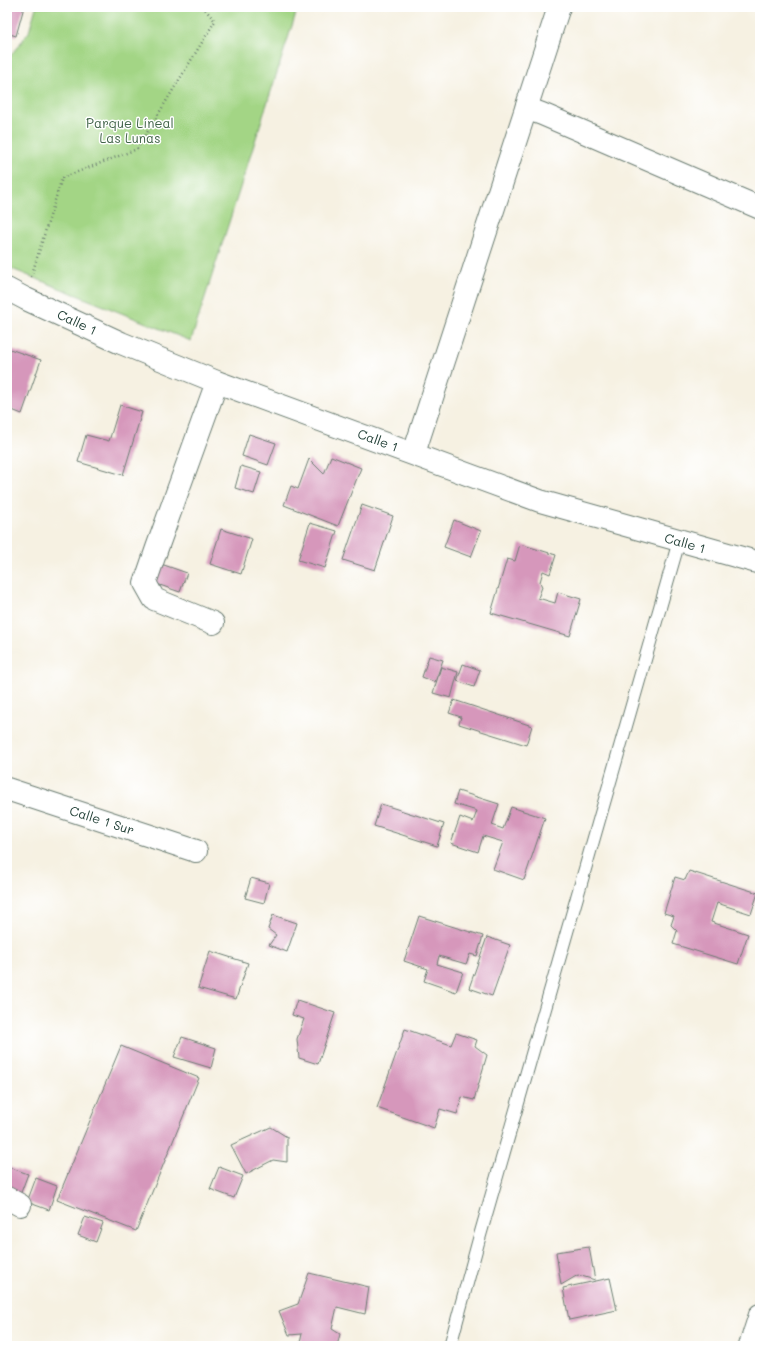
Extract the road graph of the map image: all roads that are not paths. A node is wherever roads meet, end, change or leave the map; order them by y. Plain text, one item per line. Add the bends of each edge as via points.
1 (559, 7) edge
2 (526, 108) junction
3 (760, 208) edge
4 (7, 289) edge
5 (217, 382) junction
6 (414, 454) junction
7 (680, 541) junction
8 (760, 563) edge
9 (213, 624) dead end
10 (7, 789) edge
11 (196, 852) dead end
12 (760, 1315) edge
13 (450, 1346) edge
14 (750, 1346) edge

1 - 2 street
2 - 3 street
2 - 6 street
4 - 5 street, Calle 1 via 120,343
5 - 6 street, Calle 1
5 - 9 street via 145,583 154,599
6 - 7 street, Calle 1 via 540,501
7 - 8 street, Calle 1
7 - 13 lane
10 - 11 street, Calle 1 Sur
12 - 14 street

